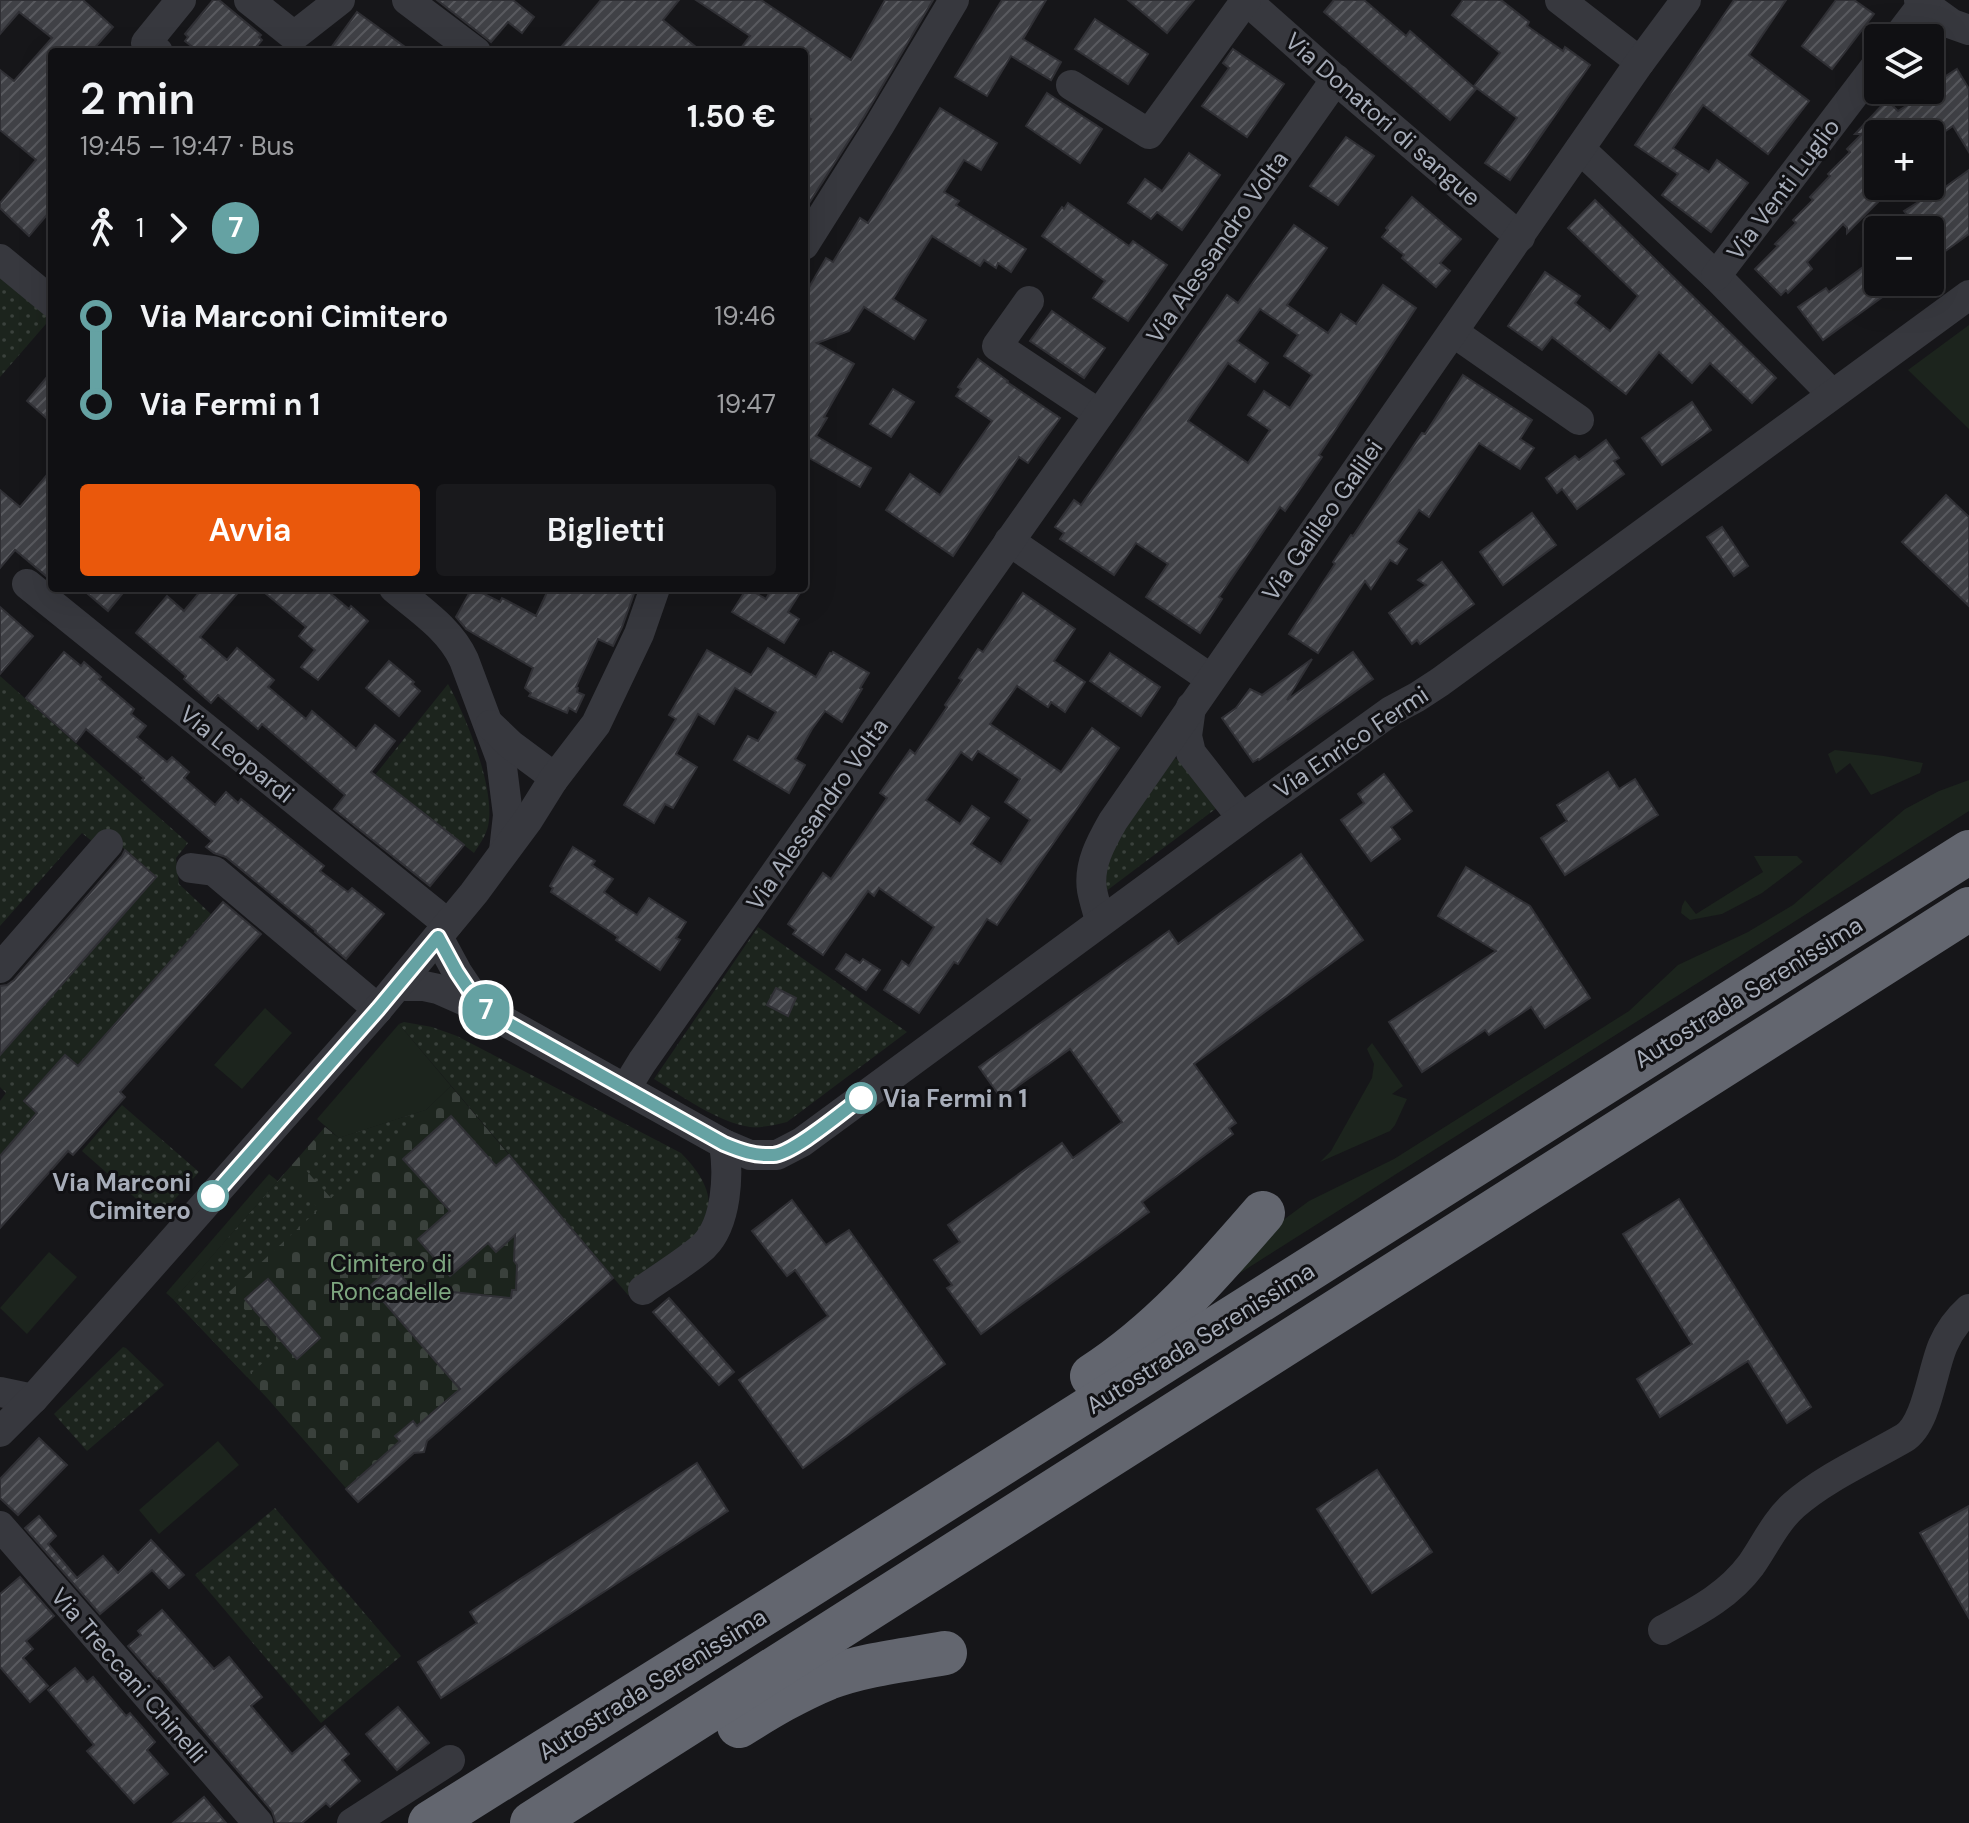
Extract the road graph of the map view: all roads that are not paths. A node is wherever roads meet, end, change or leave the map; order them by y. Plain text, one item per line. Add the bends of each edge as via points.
1 (181, 0) edge
2 (249, 0) edge
3 (340, 0) edge
4 (407, 0) edge
5 (954, 0) edge
6 (1246, 0) edge
7 (1560, 0) edge
8 (1686, 0) edge
9 (1923, 1) edge
10 (1907, 24) edge
11 (1969, 30) edge
12 (153, 48) edge
13 (471, 48) edge
14 (1640, 62) junction
15 (1336, 79) junction
16 (1864, 81) edge
17 (1071, 85) dead end
18 (1580, 149) junction
19 (1520, 237) junction
20 (808, 239) edge
21 (0, 259) edge
22 (1716, 276) junction
23 (1969, 295) edge
24 (48, 299) edge
25 (1029, 301) dead end
26 (1453, 332) junction
27 (1832, 394) junction
28 (1099, 414) junction
29 (1579, 420) dead end
30 (1009, 541) junction
31 (27, 584) dead end
32 (399, 592) edge
33 (654, 592) edge
34 (1211, 679) junction
35 (1191, 707) junction
36 (489, 723) junction
37 (1191, 753) junction
38 (501, 759) junction
39 (1155, 760) junction
40 (546, 792) junction
41 (1242, 818) junction
42 (108, 844) dead end
43 (1969, 852) edge
44 (504, 853) junction
45 (191, 868) dead end
46 (1969, 909) edge
47 (1100, 922) junction
48 (443, 931) junction
49 (0, 968) edge
50 (398, 986) junction
51 (481, 1008) junction
52 (378, 1009) junction
53 (626, 1088) junction
54 (724, 1144) junction
55 (1263, 1213) dead end
56 (643, 1290) dead end
57 (1969, 1309) edge
58 (0, 1392) edge
59 (33, 1399) junction
60 (0, 1432) edge
61 (0, 1526) edge
62 (799, 1592) junction
63 (1663, 1630) dead end
64 (945, 1653) dead end
65 (450, 1760) dead end
66 (258, 1823) edge
67 (352, 1823) edge
68 (430, 1823) edge
69 (532, 1823) edge
70 (580, 1823) edge

1 - 12 street via 146,43
2 - 3 street via 294,36
4 - 13 street
5 - 20 street
6 - 15 street, Via Donatori di sangue
6 - 17 street, Via Donatori di sangue via 1149,134
7 - 14 street
8 - 14 street, Via Galileo Galilei
9 - 10 street
9 - 11 street
14 - 18 street, Via Galileo Galilei
15 - 19 street, Via Donatori di sangue
15 - 28 street, Via Alessandro Volta
16 - 22 street, Via Venti Luglio
18 - 19 street, Via Galileo Galilei
18 - 22 street, Via Venti Luglio
19 - 26 street, Via Galileo Galilei
21 - 24 street
22 - 27 street, Via Venti Luglio
23 - 27 street, Via Enrico Fermi
25 - 28 street via 997,346
26 - 29 street
26 - 34 street, Via Galileo Galilei
27 - 41 street, Via Enrico Fermi via 1440,682
28 - 30 street, Via Alessandro Volta
30 - 34 street
30 - 53 street, Via Alessandro Volta
31 - 48 street, Via Leopardi
32 - 36 street via 458,646
33 - 40 street via 596,724
34 - 35 street, Via Galileo Galilei
35 - 37 street
35 - 39 street, Via Galileo Galilei
36 - 38 street
36 - 40 street via 550,774
37 - 39 street via 1173,750
37 - 41 street
38 - 40 street via 528,796
38 - 44 street via 508,815
39 - 47 street, Via Galileo Galilei via 1099,846 1091,888
40 - 44 street
41 - 47 street, Via Enrico Fermi
42 - 49 street
43 - 62 highway, Autostrada Serenissima
44 - 48 street
45 - 52 street via 214,871
46 - 69 highway, Autostrada Serenissima
47 - 54 street, Via Enrico Fermi via 802,1142 777,1155 750,1155
48 - 50 street
48 - 51 street, Via Enrico Fermi via 457,972
50 - 51 street, Via Enrico Fermi via 438,989
50 - 52 street
51 - 53 street, Via Enrico Fermi
52 - 59 street
53 - 54 street, Via Enrico Fermi
54 - 56 street via 725,1192 713,1233 705,1245
55 - 62 highway via 1162,1322 1105,1368 870,1520
57 - 63 street via 1943,1343 1915,1430 1810,1492 1778,1522 1730,1589
58 - 59 street
59 - 60 street
61 - 66 street, Via Treccani Chinelli
62 - 68 highway, Autostrada Serenissima
64 - 70 highway via 863,1667 791,1695
65 - 67 street

